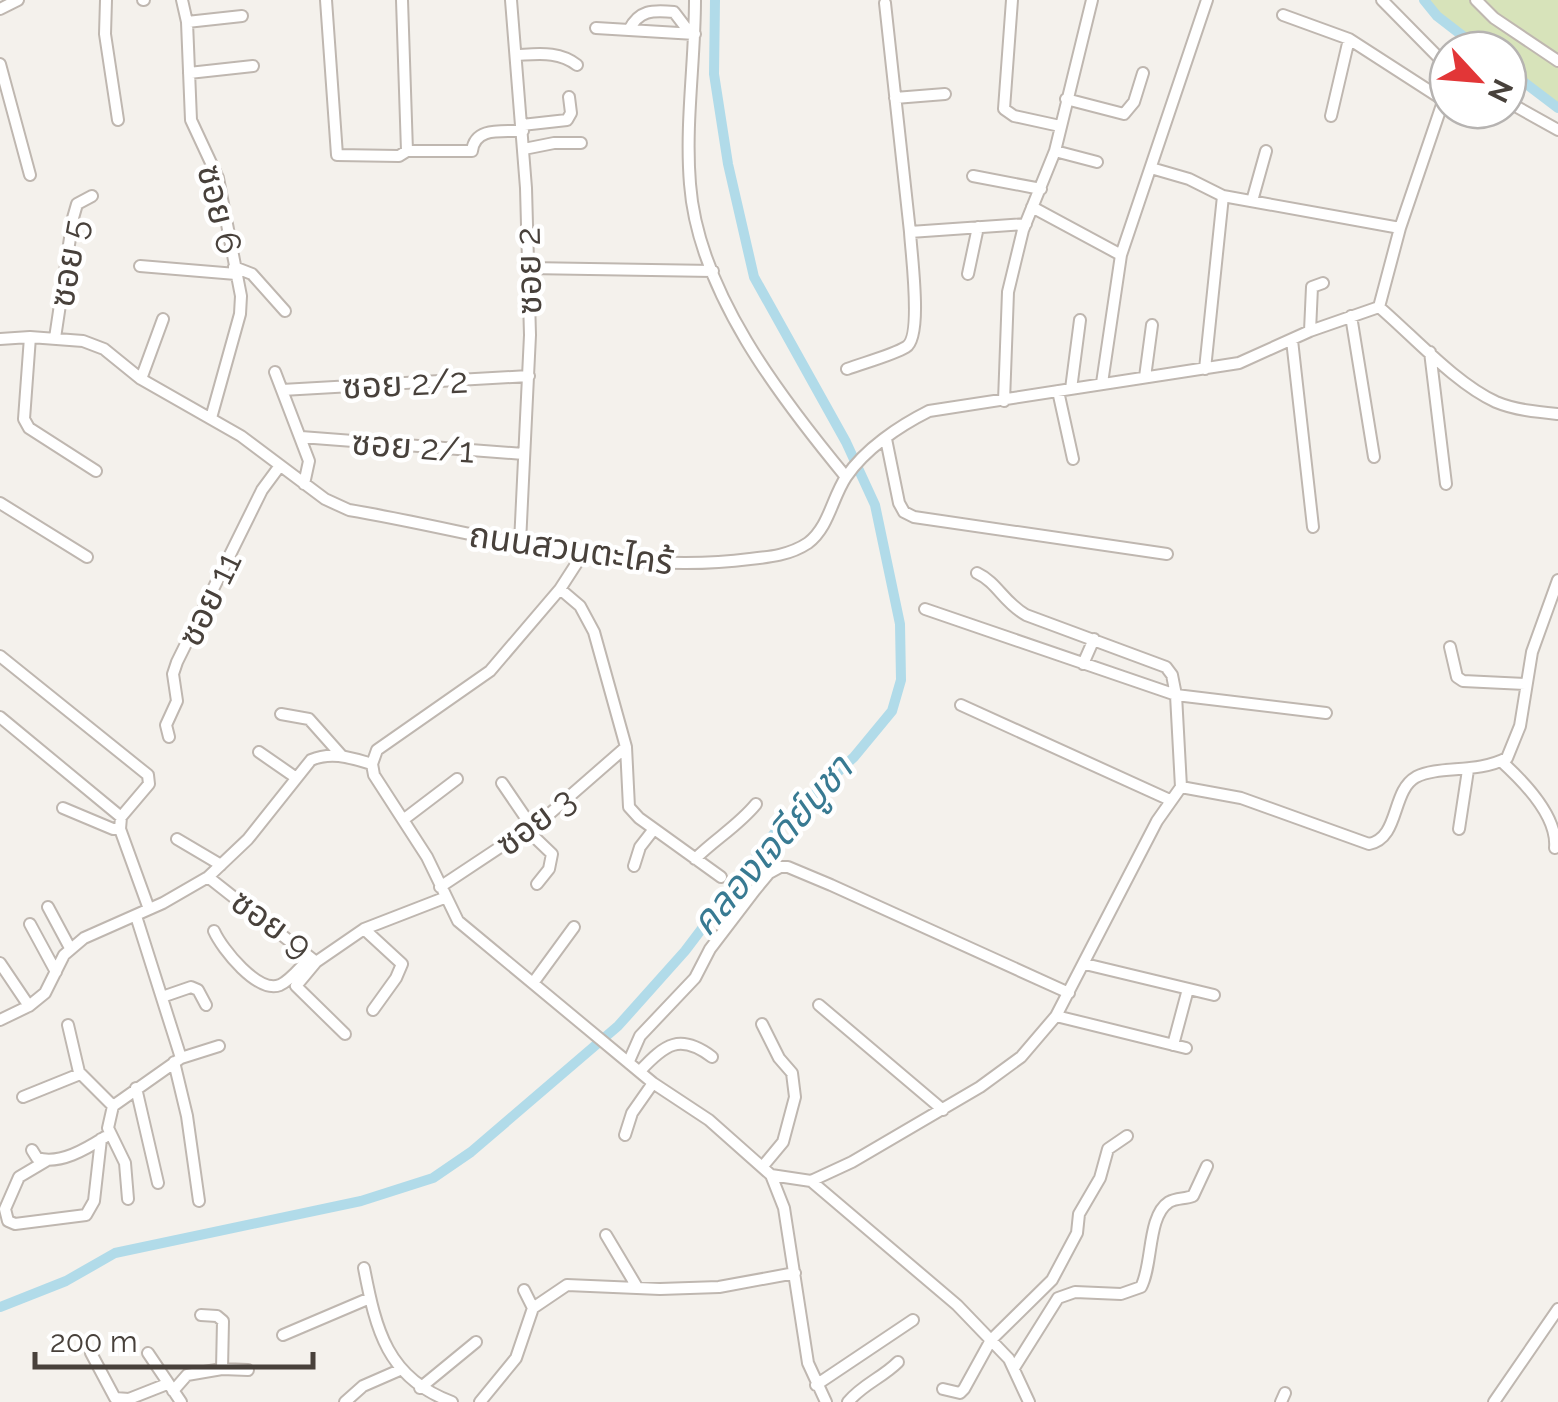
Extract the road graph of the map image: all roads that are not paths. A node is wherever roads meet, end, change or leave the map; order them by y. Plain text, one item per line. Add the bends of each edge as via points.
1 (18, 0) edge
2 (106, 0) edge
3 (182, 0) edge
4 (326, 0) edge
5 (402, 0) edge
6 (511, 0) edge
7 (694, 0) edge
8 (1012, 0) edge
9 (1092, 0) edge
10 (1207, 0) edge
11 (1382, 0) edge
12 (1476, 0) edge
13 (885, 3) dead end
14 (0, 10) edge
15 (674, 12) junction
16 (1283, 15) dead end
17 (242, 16) dead end
18 (187, 22) junction
19 (596, 28) dead end
20 (629, 30) junction
21 (692, 34) junction
22 (1349, 38) junction
23 (1428, 47) edge
24 (517, 55) junction
25 (1558, 62) edge
26 (0, 64) edge
27 (577, 65) dead end
28 (253, 66) dead end
29 (188, 73) junction
30 (1143, 73) dead end
31 (1428, 90) edge
32 (944, 94) dead end
33 (569, 97) dead end
34 (895, 98) junction
35 (1066, 99) junction
36 (1528, 113) edge
37 (1330, 116) dead end
38 (118, 120) dead end
39 (1060, 126) junction
40 (522, 128) junction
41 (1432, 130) edge
42 (1558, 130) edge
43 (581, 143) dead end
44 (524, 149) junction
45 (1055, 151) junction
46 (1266, 151) dead end
47 (407, 152) junction
48 (1097, 162) dead end
49 (1151, 168) junction
50 (30, 175) dead end
51 (973, 176) dead end
52 (1041, 189) junction
53 (92, 196) dead end
54 (1223, 196) junction
55 (1252, 201) junction
56 (1032, 207) junction
57 (1026, 224) junction
58 (978, 227) junction
59 (1400, 228) junction
60 (910, 232) junction
61 (1122, 254) junction
62 (140, 266) dead end
63 (528, 268) junction
64 (235, 271) junction
65 (713, 271) junction
66 (968, 274) dead end
67 (1323, 283) dead end
68 (1379, 307) junction
69 (285, 311) dead end
70 (1352, 316) junction
71 (163, 319) dead end
72 (1080, 320) dead end
73 (1152, 325) dead end
74 (1310, 331) junction
75 (30, 337) junction
76 (55, 338) junction
77 (0, 339) edge
78 (1292, 340) junction
79 (1430, 352) junction
80 (1205, 368) junction
81 (847, 369) dead end
82 (275, 372) dead end
83 (529, 376) junction
84 (1145, 377) junction
85 (141, 379) junction
86 (1102, 383) junction
87 (1071, 388) junction
88 (282, 390) junction
89 (1058, 391) junction
90 (1004, 401) junction
91 (1558, 414) edge
92 (210, 418) junction
93 (301, 437) junction
94 (886, 438) junction
95 (524, 454) junction
96 (1374, 457) dead end
97 (1073, 459) dead end
98 (279, 467) junction
99 (96, 471) dead end
100 (850, 473) junction
101 (304, 484) junction
102 (1446, 484) dead end
103 (0, 504) edge
104 (1313, 527) dead end
105 (520, 543) junction
106 (1167, 554) dead end
107 (582, 555) junction
108 (87, 557) dead end
109 (977, 573) dead end
110 (1558, 580) edge
111 (560, 589) junction
112 (925, 610) dead end
113 (1094, 640) junction
114 (1450, 647) dead end
115 (0, 656) edge
116 (1083, 664) junction
117 (1525, 684) junction
118 (1176, 695) junction
119 (961, 705) dead end
120 (281, 714) dead end
121 (1326, 714) dead end
122 (0, 717) edge
123 (169, 736) dead end
124 (626, 748) junction
125 (258, 752) dead end
126 (340, 755) junction
127 (1501, 761) junction
128 (372, 764) junction
129 (1468, 770) junction
130 (295, 776) junction
131 (457, 779) dead end
132 (502, 784) dead end
133 (1181, 786) junction
134 (1170, 800) junction
135 (756, 804) dead end
136 (63, 808) dead end
137 (403, 820) junction
138 (121, 823) junction
139 (530, 829) junction
140 (654, 829) junction
141 (1459, 829) dead end
142 (177, 838) dead end
143 (1555, 848) dead end
144 (695, 859) junction
145 (221, 864) junction
146 (634, 866) dead end
147 (208, 876) junction
148 (721, 877) dead end
149 (537, 884) dead end
150 (442, 892) junction
151 (48, 907) dead end
152 (149, 909) junction
153 (136, 916) junction
154 (30, 924) dead end
155 (574, 927) dead end
156 (364, 929) junction
157 (214, 931) dead end
158 (70, 948) junction
159 (313, 960) junction
160 (0, 963) edge
161 (1085, 964) junction
162 (56, 972) junction
163 (533, 983) junction
164 (1188, 989) junction
165 (1069, 993) junction
166 (1214, 995) dead end
167 (162, 996) junction
168 (206, 1005) dead end
169 (819, 1005) dead end
170 (29, 1006) junction
171 (372, 1010) dead end
172 (1056, 1016) junction
173 (0, 1020) edge
174 (762, 1024) dead end
175 (68, 1025) dead end
176 (345, 1034) dead end
177 (1172, 1044) junction
178 (218, 1046) dead end
179 (1186, 1048) dead end
180 (712, 1057) dead end
181 (177, 1060) junction
182 (629, 1062) junction
183 (640, 1071) junction
184 (80, 1074) junction
185 (653, 1083) junction
186 (136, 1088) junction
187 (23, 1097) dead end
188 (113, 1106) junction
189 (943, 1110) junction
190 (625, 1136) dead end
191 (1127, 1136) dead end
192 (106, 1137) junction
193 (32, 1150) dead end
194 (46, 1161) junction
195 (1207, 1166) dead end
196 (767, 1170) junction
197 (812, 1180) junction
198 (158, 1183) dead end
199 (128, 1199) dead end
200 (199, 1201) dead end
201 (606, 1235) dead end
202 (364, 1268) dead end
203 (795, 1273) junction
204 (637, 1288) junction
205 (524, 1290) dead end
206 (370, 1298) junction
207 (533, 1308) junction
208 (1558, 1309) edge
209 (201, 1315) dead end
210 (913, 1320) dead end
211 (283, 1335) dead end
212 (992, 1340) junction
213 (476, 1342) dead end
214 (91, 1353) dead end
215 (148, 1353) dead end
216 (898, 1362) dead end
217 (1014, 1368) junction
218 (222, 1369) junction
219 (402, 1369) junction
220 (248, 1370) dead end
221 (816, 1385) junction
222 (170, 1387) junction
223 (420, 1388) junction
224 (943, 1389) dead end
225 (181, 1402) edge
226 (344, 1402) edge
227 (449, 1402) edge
228 (480, 1402) edge
229 (826, 1402) edge
230 (848, 1402) edge
231 (1028, 1402) edge
232 (1494, 1402) edge

1 - 14 street
2 - 38 street
3 - 18 street, ซอย 6
4 - 47 street via 336,154
5 - 47 street
6 - 24 street, ซอย 2
7 - 15 street
7 - 21 street
8 - 39 street via 1004,109
9 - 35 street
10 - 49 street
11 - 23 street
12 - 25 street
13 - 34 street
15 - 20 street via 643,12
15 - 21 street
16 - 22 street
17 - 18 street
18 - 29 street, ซอย 6
19 - 20 street
20 - 21 street
21 - 65 street via 690,182
22 - 31 street
22 - 37 street
24 - 27 street via 556,54
24 - 40 street, ซอย 2
26 - 50 street
28 - 29 street
29 - 64 street, ซอย 6 via 191,120 218,178
30 - 35 street via 1124,114
32 - 34 street
33 - 40 street via 567,120
34 - 60 street
35 - 39 street
36 - 42 street
39 - 45 street
40 - 44 street, ซอย 2
40 - 47 street via 481,134 472,151
41 - 59 street
43 - 44 street
44 - 63 street, ซอย 2
45 - 48 street
45 - 52 street
46 - 55 street
49 - 54 street
49 - 61 street
51 - 52 street
52 - 56 street
53 - 76 street, ซอย 5 via 77,204 73,218
54 - 55 street
54 - 80 street
55 - 59 street
56 - 57 street
56 - 61 street
57 - 58 street
57 - 90 street via 1008,292
58 - 60 street
58 - 66 street
59 - 68 street
60 - 81 street via 914,337 904,348
61 - 86 street
62 - 64 street
63 - 65 street
63 - 83 street, ซอย 2
64 - 69 street via 252,274
64 - 92 street, ซอย 6 via 240,314
65 - 100 street via 759,361 803,425
67 - 74 street via 1312,287
68 - 70 street, ถนนสวนตะไคร้
68 - 79 street
70 - 74 street, ถนนสวนตะไคร้
70 - 96 street
71 - 85 street
72 - 87 street
73 - 84 street
74 - 78 street, ถนนสวนตะไคร้
75 - 76 street, ถนนสวนตะไคร้
75 - 77 street, ถนนสวนตะไคร้
75 - 99 street via 26,424
76 - 85 street, ถนนสวนตะไคร้ via 104,350
78 - 80 street, ถนนสวนตะไคร้ via 1239,363
78 - 104 street
79 - 91 street via 1495,402
79 - 102 street
80 - 84 street, ถนนสวนตะไคร้
82 - 88 street
83 - 88 street, ซอย 2/2
83 - 95 street, ซอย 2
84 - 86 street, ถนนสวนตะไคร้
85 - 92 street, ถนนสวนตะไคร้
86 - 87 street, ถนนสวนตะไคร้
87 - 89 street, ถนนสวนตะไคร้
88 - 93 street
89 - 90 street, ถนนสวนตะไคร้
89 - 97 street
90 - 94 street, ถนนสวนตะไคร้ via 929,411
92 - 98 street, ถนนสวนตะไคร้
93 - 95 street, ซอย 2/1
93 - 101 street via 309,461
94 - 100 street, ถนนสวนตะไคร้
94 - 106 street via 904,512
95 - 105 street, ซอย 2
98 - 101 street, ถนนสวนตะไคร้
98 - 123 street, ซอย 11 via 177,662
100 - 107 street, ถนนสวนตะไคร้ via 811,541 781,555 687,565
101 - 105 street, ถนนสวนตะไคร้ via 350,510
103 - 108 street
105 - 107 street, ถนนสวนตะไคร้
107 - 111 street
109 - 113 street via 1009,606
110 - 117 street
111 - 124 street, ซอย 3 via 580,606 594,632
111 - 128 street via 490,672 378,750
112 - 116 street
113 - 116 street
113 - 118 street via 1166,667
114 - 117 street via 1463,681
115 - 138 street via 148,776
116 - 118 street
117 - 127 street via 1514,745
118 - 121 street
118 - 133 street
119 - 134 street
120 - 126 street via 309,718
122 - 138 street
124 - 139 street, ซอย 3
124 - 140 street, ซอย 3 via 629,807
125 - 130 street
126 - 128 street
126 - 130 street via 311,760
127 - 129 street
127 - 143 street via 1540,800 1556,832
128 - 137 street
129 - 133 street via 1417,777 1386,834 1369,844 1241,798
129 - 141 street
130 - 145 street
131 - 137 street
132 - 139 street
133 - 134 street
134 - 161 street
135 - 144 street
136 - 138 street via 112,829
137 - 150 street
138 - 152 street
139 - 149 street via 552,854
139 - 150 street, ซอย 3
140 - 144 street, ซอย 3
140 - 146 street
142 - 145 street
144 - 148 street, ซอย 3
145 - 147 street
147 - 152 street
147 - 159 street, ซอย 9
150 - 156 street, ซอย 9
150 - 163 street via 458,921
151 - 158 street
152 - 153 street
153 - 158 street
153 - 167 street
154 - 162 street
155 - 163 street
156 - 159 street, ซอย 9
156 - 171 street via 402,964
157 - 159 street via 240,966 269,986
158 - 162 street
159 - 176 street via 296,986
160 - 170 street
161 - 164 street
161 - 165 street
162 - 170 street via 46,993
163 - 182 street
164 - 166 street
164 - 177 street
165 - 172 street
165 - 182 street via 780,868 755,890 695,978 640,1036
167 - 168 street via 191,987
167 - 181 street
169 - 189 street
170 - 173 street
172 - 177 street
172 - 189 street via 1021,1058
174 - 196 street via 792,1073 795,1096 783,1142
175 - 184 street
177 - 179 street
178 - 181 street
180 - 183 street via 696,1045 679,1044
181 - 186 street
181 - 200 street
182 - 183 street
183 - 185 street
184 - 187 street
184 - 188 street
185 - 190 street
185 - 196 street
186 - 188 street
186 - 198 street
188 - 192 street
189 - 197 street
191 - 212 street via 1108,1149 1052,1280
192 - 194 street
192 - 194 street via 86,1215 8,1222 5,1209 19,1177
192 - 199 street via 125,1164
193 - 194 street
195 - 217 street via 1193,1196 1162,1210 1141,1287 1058,1298
196 - 197 street
196 - 203 street via 784,1208
197 - 212 street
201 - 204 street
202 - 206 street
203 - 204 street via 718,1287
203 - 221 street
204 - 207 street via 567,1285
205 - 207 street
206 - 211 street
206 - 219 street via 383,1342
207 - 228 street via 516,1358
208 - 232 street
209 - 218 street via 223,1322
210 - 221 street
212 - 217 street
212 - 224 street via 964,1390
213 - 223 street
214 - 222 street via 115,1398
215 - 222 street
216 - 230 street
217 - 231 street
218 - 220 street
218 - 222 street via 187,1375
219 - 223 street
219 - 226 street
221 - 229 street
222 - 225 street
223 - 227 street

